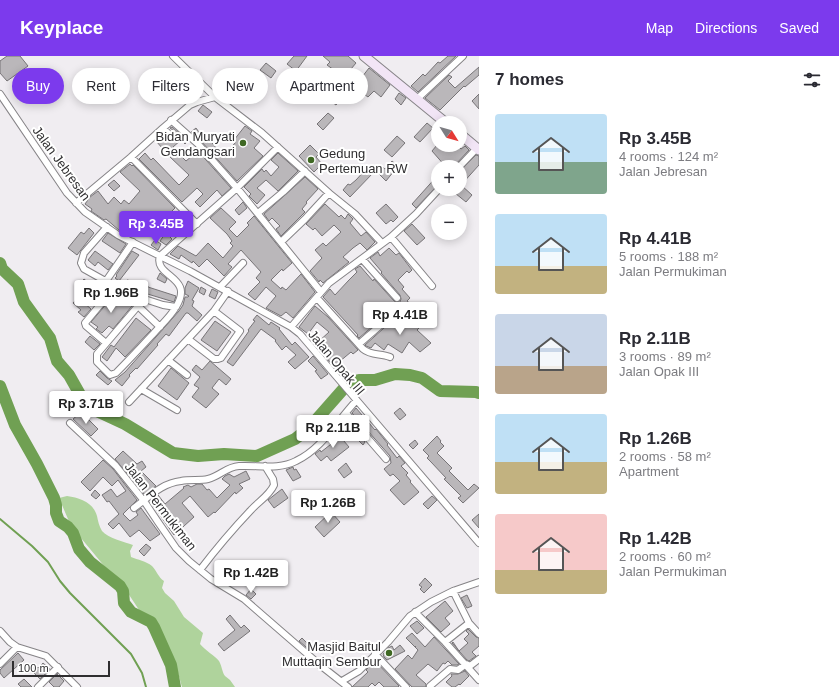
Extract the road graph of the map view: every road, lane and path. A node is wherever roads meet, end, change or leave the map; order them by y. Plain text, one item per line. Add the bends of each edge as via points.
1 (173, 56) edge
2 (463, 56) edge
3 (367, 57) edge
4 (0, 94) edge
5 (212, 94) edge
6 (212, 98) edge
7 (417, 99) junction
8 (224, 104) edge
9 (438, 116) edge
10 (171, 120) junction
11 (163, 128) junction
12 (171, 136) dead end
13 (467, 140) edge
14 (278, 147) junction
15 (478, 149) edge
16 (131, 157) junction
17 (466, 160) edge
18 (305, 171) junction
19 (237, 188) junction
20 (329, 193) junction
21 (433, 196) edge
22 (76, 203) junction
23 (258, 213) junction
24 (197, 224) junction
25 (107, 228) junction
26 (391, 237) junction
27 (133, 242) junction
28 (281, 242) junction
29 (382, 243) junction
30 (160, 256) junction
31 (362, 259) junction
32 (243, 263) dead end
33 (106, 281) junction
34 (115, 286) junction
35 (432, 286) dead end
36 (220, 287) junction
37 (121, 291) junction
38 (228, 291) junction
39 (321, 292) junction
40 (317, 298) junction
41 (397, 298) dead end
42 (138, 306) junction
43 (176, 307) junction
44 (214, 311) junction
45 (390, 317) dead end
46 (160, 327) junction
47 (291, 327) junction
48 (188, 339) junction
49 (106, 343) junction
50 (359, 344) junction
51 (390, 357) dead end
52 (168, 360) junction
53 (188, 375) dead end
54 (141, 389) junction
55 (354, 399) junction
56 (129, 402) dead end
57 (177, 410) dead end
58 (346, 412) junction
59 (70, 423) dead end
60 (386, 459) dead end
61 (265, 466) junction
62 (144, 500) junction
63 (134, 508) dead end
64 (479, 543) edge
65 (200, 570) junction
66 (479, 582) edge
67 (453, 591) junction
68 (415, 612) junction
69 (469, 623) junction
70 (0, 631) edge
71 (479, 634) edge
72 (445, 642) junction
73 (17, 647) junction
74 (375, 654) junction
75 (479, 659) edge
76 (0, 664) edge
77 (465, 664) junction
78 (58, 667) junction
79 (479, 680) edge
80 (342, 682) junction
81 (430, 686) edge
82 (38, 687) edge
83 (77, 687) edge
84 (348, 687) edge
85 (406, 687) edge

1 - 5 street
2 - 7 street
3 - 7 street
4 - 22 street, Jalan Jebresan
6 - 10 street via 190,105
7 - 9 street
8 - 14 street
10 - 11 street
10 - 19 street via 198,144
11 - 12 street
11 - 16 street
13 - 15 street
14 - 18 street
14 - 19 street
15 - 17 street
16 - 22 street
16 - 24 street
18 - 20 street
18 - 23 street
19 - 23 street
19 - 24 street
20 - 28 street
20 - 29 street via 355,214
21 - 26 street
22 - 25 street, Jalan Jebresan
23 - 28 street
24 - 30 street
25 - 27 street, Jalan Jebresan
25 - 33 street via 84,253 81,263 91,274
26 - 29 street
26 - 35 street
27 - 30 street, Jalan Jebresan
27 - 33 street
28 - 39 street
29 - 31 street
30 - 36 street, Jalan Opak III
30 - 43 street via 158,260 161,267 180,287 181,295
31 - 39 street
31 - 41 street
32 - 36 street
33 - 34 street
34 - 37 street
34 - 49 street via 84,323
36 - 38 street, Jalan Opak III
37 - 42 street
37 - 43 street
38 - 44 street
38 - 47 street, Jalan Opak III
39 - 40 street
40 - 47 street
40 - 50 street
42 - 46 street
42 - 49 street
43 - 46 street
44 - 48 street
44 - 48 street via 240,331 221,358 214,359
45 - 50 street
46 - 49 street via 121,369 112,375 96,360 97,354
47 - 55 street, Jalan Opak III via 313,348
48 - 52 street
50 - 51 street via 367,353
52 - 53 street
52 - 54 street
54 - 56 street
54 - 57 street
55 - 58 street
55 - 64 street, Jalan Opak III
58 - 60 street
58 - 61 street via 328,436 305,456 283,466
59 - 62 street, Jalan Permukiman via 106,456
61 - 62 street via 238,466 210,479 170,483
61 - 65 street, Jalan Permukiman via 273,479 272,490 237,525
62 - 63 street
62 - 65 street, Jalan Permukiman via 176,548
65 - 80 street, Jalan Permukiman via 244,599
66 - 67 street
67 - 68 street
67 - 69 street
68 - 72 street
68 - 74 street
69 - 71 street
69 - 72 street
70 - 73 street
72 - 77 street
73 - 76 street
73 - 78 street via 46,656
74 - 80 street via 359,671
74 - 85 street
75 - 77 street via 470,666
77 - 79 street
77 - 81 street via 458,670 450,669
78 - 82 street
78 - 83 street
80 - 84 street, Jalan Permukiman

